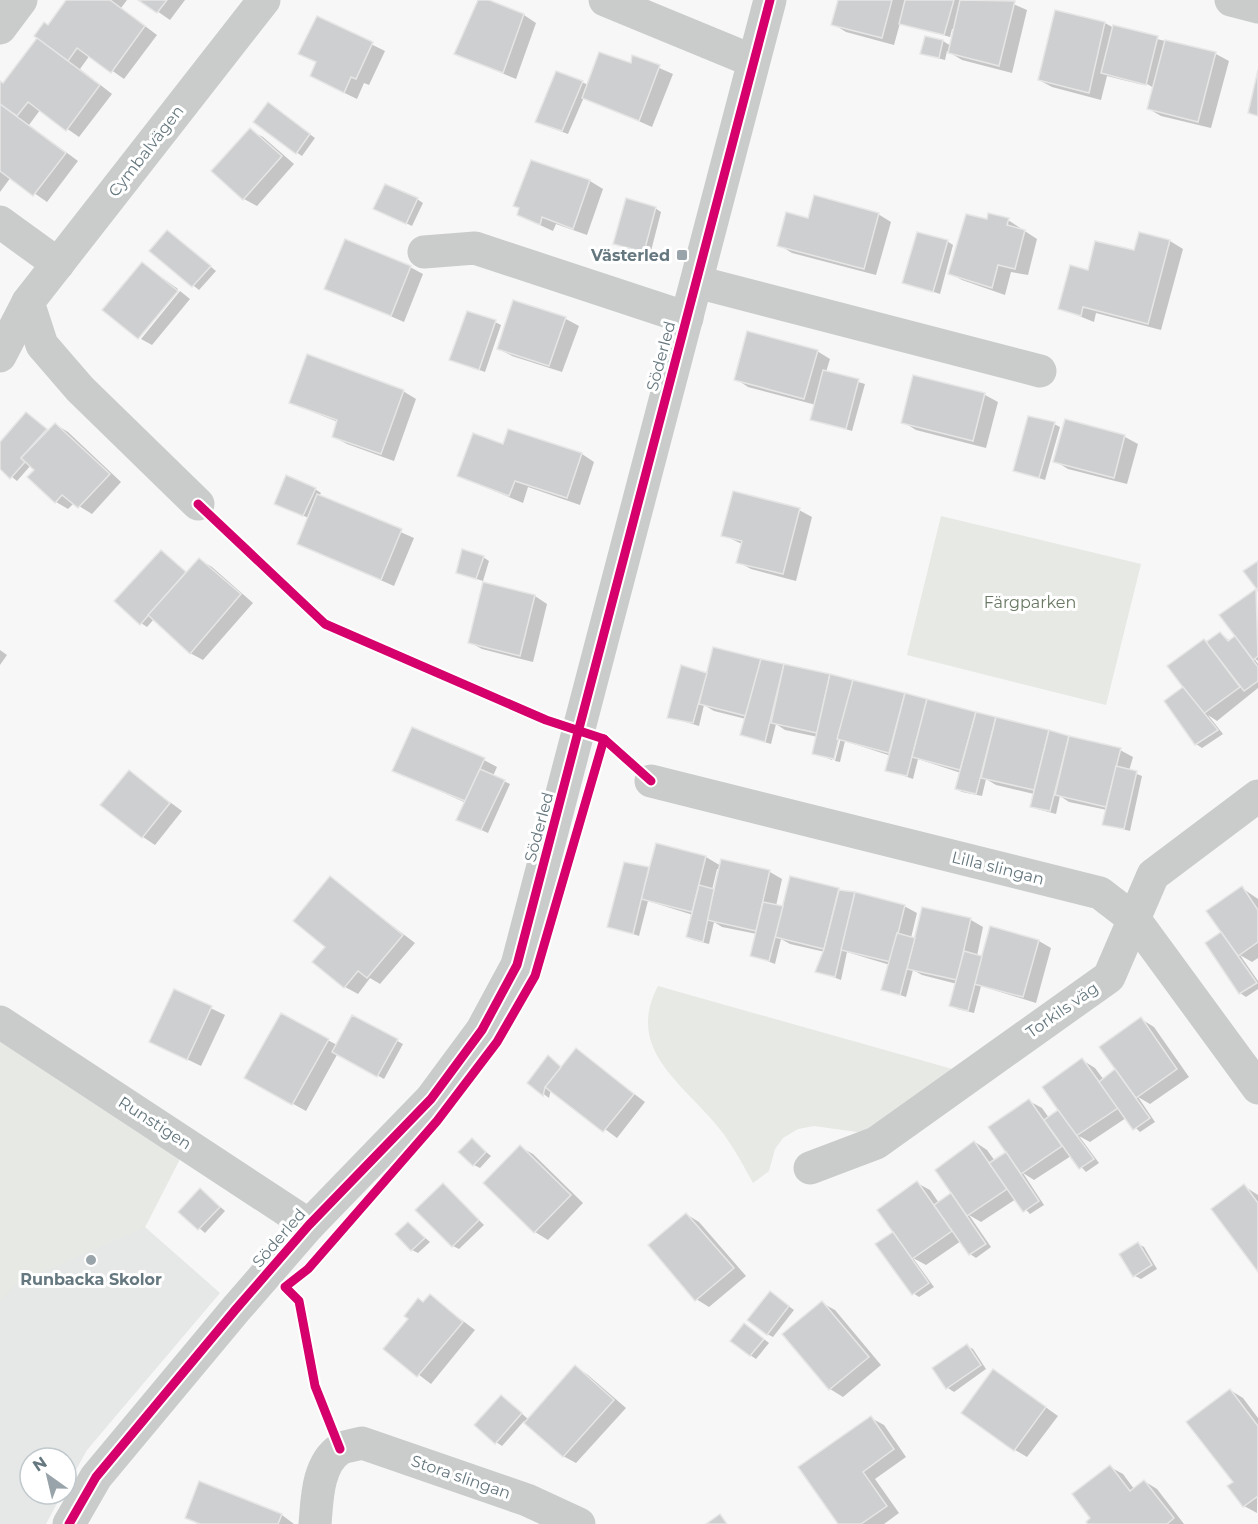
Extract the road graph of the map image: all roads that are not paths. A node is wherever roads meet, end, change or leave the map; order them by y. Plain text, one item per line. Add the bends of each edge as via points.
1 (21, 0) edge
2 (264, 0) edge
3 (605, 0) edge
4 (770, 0) edge
5 (1231, 0) edge
6 (1258, 7) edge
7 (0, 28) edge
8 (753, 61) junction
9 (0, 222) edge
10 (424, 252) dead end
11 (58, 264) junction
12 (697, 282) junction
13 (28, 302) junction
14 (687, 318) junction
15 (0, 356) edge
16 (1040, 371) dead end
17 (198, 504) dead end
18 (651, 781) dead end
19 (1258, 796) edge
20 (1135, 920) junction
21 (0, 1022) edge
22 (1258, 1088) edge
23 (810, 1168) dead end
24 (309, 1226) junction
25 (69, 1524) edge
26 (315, 1524) edge
27 (579, 1524) edge

1 - 7 street
2 - 11 street, Cymbalvägen
3 - 8 street
4 - 8 street, Söderled
5 - 6 street
8 - 12 street, Söderled
9 - 11 street
10 - 14 street, Söderled via 475,248
11 - 13 street, Cymbalvägen
12 - 14 street, Söderled
12 - 16 street
13 - 15 street, Cymbalvägen
13 - 17 street via 42,345 80,389
14 - 24 street, Söderled via 517,965 482,1030 431,1099
18 - 20 street, Lilla slingan via 1100,893
19 - 20 street, Torkils väg via 1153,875
20 - 22 street, Lilla slingan
20 - 23 street, Torkils väg via 1109,977 876,1143
21 - 24 street, Runstigen
24 - 25 street, Söderled via 96,1476
26 - 27 street, Stora slingan via 326,1465 340,1449 362,1443 527,1500

